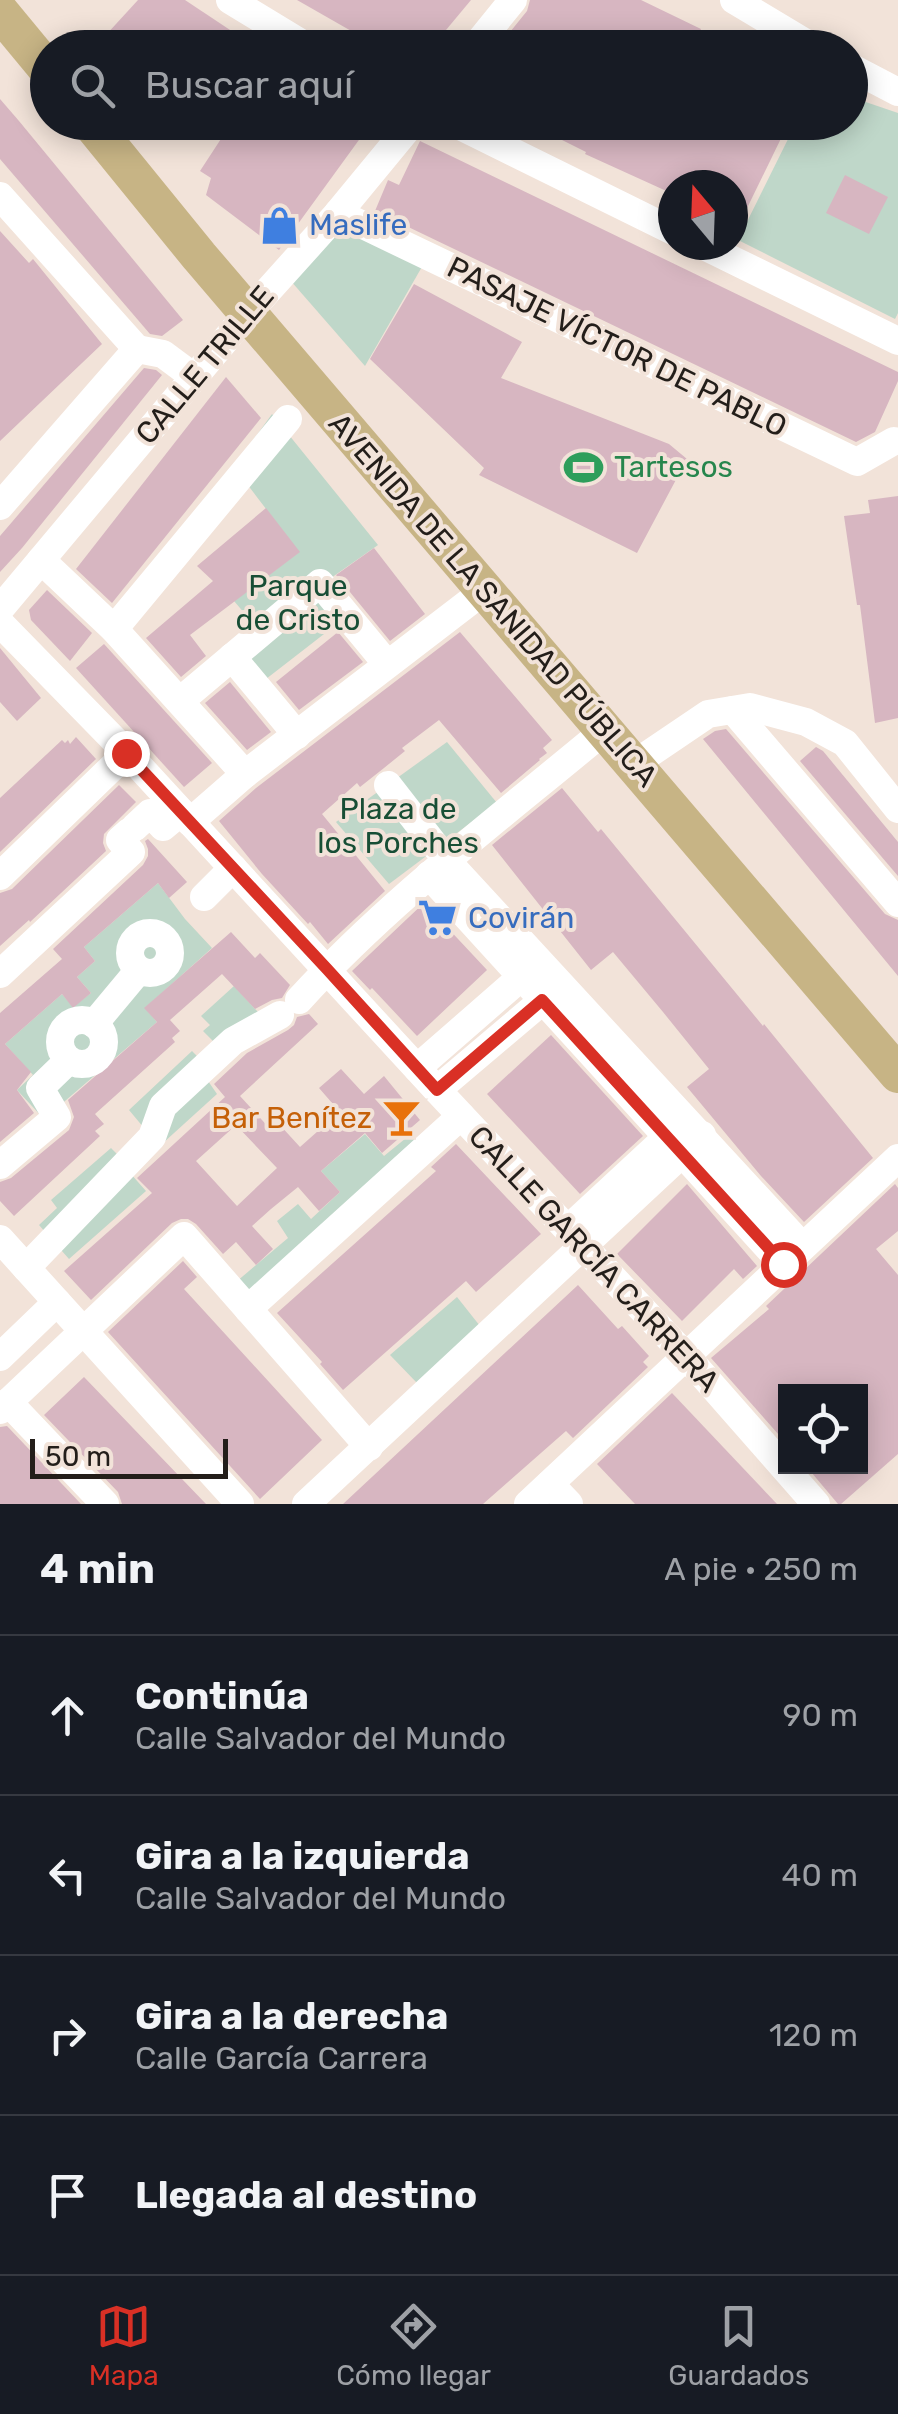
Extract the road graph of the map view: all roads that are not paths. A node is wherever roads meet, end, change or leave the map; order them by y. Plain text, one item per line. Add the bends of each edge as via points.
1 (230, 0) edge
2 (513, 0) edge
3 (734, 0) edge
4 (0, 12) edge
5 (279, 30) edge
6 (489, 30) edge
7 (784, 30) edge
8 (30, 48) edge
9 (868, 76) edge
10 (898, 92) edge
11 (105, 140) edge
12 (398, 140) edge
13 (488, 140) edge
14 (0, 196) edge
15 (338, 213) junction
16 (658, 224) edge
17 (733, 260) edge
18 (248, 313) junction
19 (898, 341) edge
20 (136, 349) junction
21 (194, 377) junction
22 (288, 419) dead end
23 (897, 445) edge
24 (0, 506) edge
25 (41, 560) junction
26 (485, 590) junction
27 (0, 609) edge
28 (0, 623) edge
29 (114, 629) junction
30 (232, 657) junction
31 (388, 664) junction
32 (180, 701) junction
33 (733, 710) junction
34 (605, 730) junction
35 (297, 734) junction
36 (126, 753) junction
37 (634, 764) junction
38 (245, 774) junction
39 (388, 785) dead end
40 (898, 809) edge
41 (185, 817) junction
42 (437, 861) junction
43 (233, 868) junction
44 (0, 876) edge
45 (204, 897) dead end
46 (898, 904) edge
47 (175, 928) dead end
48 (327, 969) junction
49 (530, 970) junction
50 (0, 974) edge
51 (551, 993) junction
52 (417, 1068) junction
53 (898, 1074) edge
54 (437, 1090) junction
55 (461, 1116) junction
56 (684, 1136) junction
57 (898, 1158) edge
58 (0, 1165) edge
59 (576, 1237) junction
60 (0, 1239) edge
61 (793, 1255) junction
62 (26, 1268) junction
63 (57, 1302) junction
64 (248, 1309) junction
65 (82, 1330) junction
66 (686, 1356) junction
67 (0, 1357) edge
68 (4, 1406) edge
69 (368, 1447) junction
70 (560, 1494) edge
71 (104, 1504) edge
72 (240, 1504) edge
73 (306, 1504) edge
74 (528, 1504) edge
75 (816, 1504) edge

1 - 5 street
2 - 6 street
3 - 7 street
4 - 8 main road
9 - 10 street
11 - 18 main road, AVENIDA DE LA SANIDAD PÚBLICA
12 - 15 street, CALLE TRILLE
13 - 16 street
14 - 20 street
15 - 18 street, CALLE TRILLE
15 - 23 street, PASAJE VÍCTOR DE PABLO via 857,462
17 - 19 street
18 - 21 street, CALLE TRILLE
18 - 26 main road, AVENIDA DE LA SANIDAD PÚBLICA
20 - 21 street via 163,354
20 - 24 street
21 - 25 street, CALLE TRILLE
22 - 29 street
25 - 27 street, CALLE TRILLE
25 - 29 street
26 - 31 street
26 - 34 main road, AVENIDA DE LA SANIDAD PÚBLICA
28 - 36 street, CALLE GARCÍA CARRERA
29 - 32 street
30 - 31 street via 320,583
30 - 32 street
30 - 35 street
31 - 35 street
32 - 38 street
33 - 37 street via 708,714
33 - 40 street via 750,707 806,722 846,743
33 - 46 street
34 - 37 main road, AVENIDA DE LA SANIDAD PÚBLICA
34 - 42 street
35 - 38 street
36 - 41 street, CALLE GARCÍA CARRERA
36 - 44 street
37 - 53 main road, AVENIDA DE LA SANIDAD PÚBLICA
38 - 41 street
39 - 42 street
41 - 43 street, CALLE GARCÍA CARRERA
41 - 50 street via 163,827 150,812 120,840 131,852
42 - 48 street
42 - 49 street
43 - 45 street
43 - 48 street, CALLE GARCÍA CARRERA
47 - 58 street via 164,968 139,970 94,1024 104,1041 100,1054 90,1063 70,1060 40,1088 57,1116
48 - 52 street, CALLE GARCÍA CARRERA
48 - 62 street via 290,1008 233,1041 163,1106 152,1138
49 - 51 street
49 - 52 street
51 - 54 street
51 - 56 street
52 - 54 street, CALLE GARCÍA CARRERA
54 - 55 street, CALLE GARCÍA CARRERA
55 - 59 street, CALLE GARCÍA CARRERA
55 - 64 street
56 - 59 street
56 - 61 street
57 - 61 street
59 - 66 street, CALLE GARCÍA CARRERA
59 - 69 street
60 - 62 street
61 - 66 street
62 - 63 street
63 - 65 street
63 - 67 street
64 - 65 street via 184,1236
64 - 69 street
65 - 68 street
65 - 72 street
66 - 70 street
66 - 75 street, CALLE GARCÍA CARRERA
68 - 71 street
69 - 73 street
70 - 74 street

